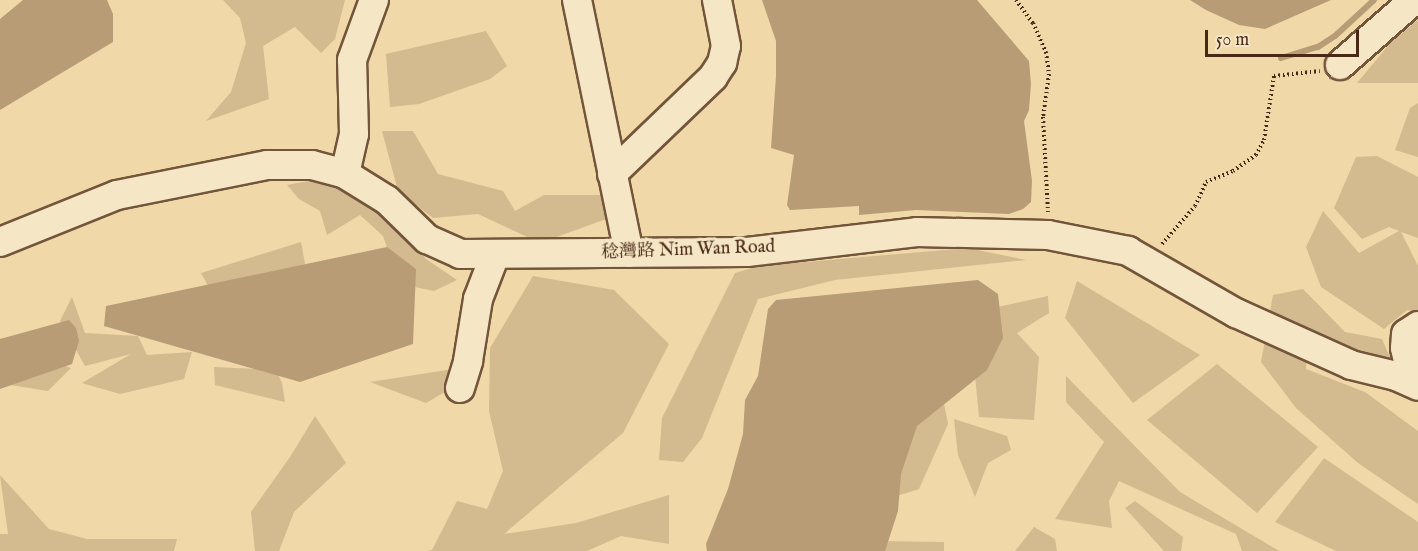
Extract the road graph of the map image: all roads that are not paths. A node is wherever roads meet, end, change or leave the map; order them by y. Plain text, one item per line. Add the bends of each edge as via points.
1 (374, 0) edge
2 (577, 0) edge
3 (717, 0) edge
4 (1414, 0) edge
5 (1340, 65) road end
6 (345, 174) junction
7 (612, 174) junction
8 (0, 242) edge
9 (629, 253) junction
10 (495, 255) junction
11 (1418, 326) edge
12 (1418, 384) edge
13 (460, 388) dead end

1 - 6 street via 352,60 354,134
2 - 7 street
3 - 7 street via 726,46 722,63 713,77
4 - 5 street
6 - 8 street, 稔灣路 Nim Wan Road via 312,165 255,167 117,195
6 - 10 street, 稔灣路 Nim Wan Road via 387,200 427,239 444,249 460,254
7 - 9 street
9 - 10 street, 稔灣路 Nim Wan Road
9 - 12 street, 稔灣路 Nim Wan Road via 747,252 917,232 1048,235 1128,251 1236,313 1351,365
10 - 13 street via 478,299
11 - 12 street via 1405,339 1406,360

